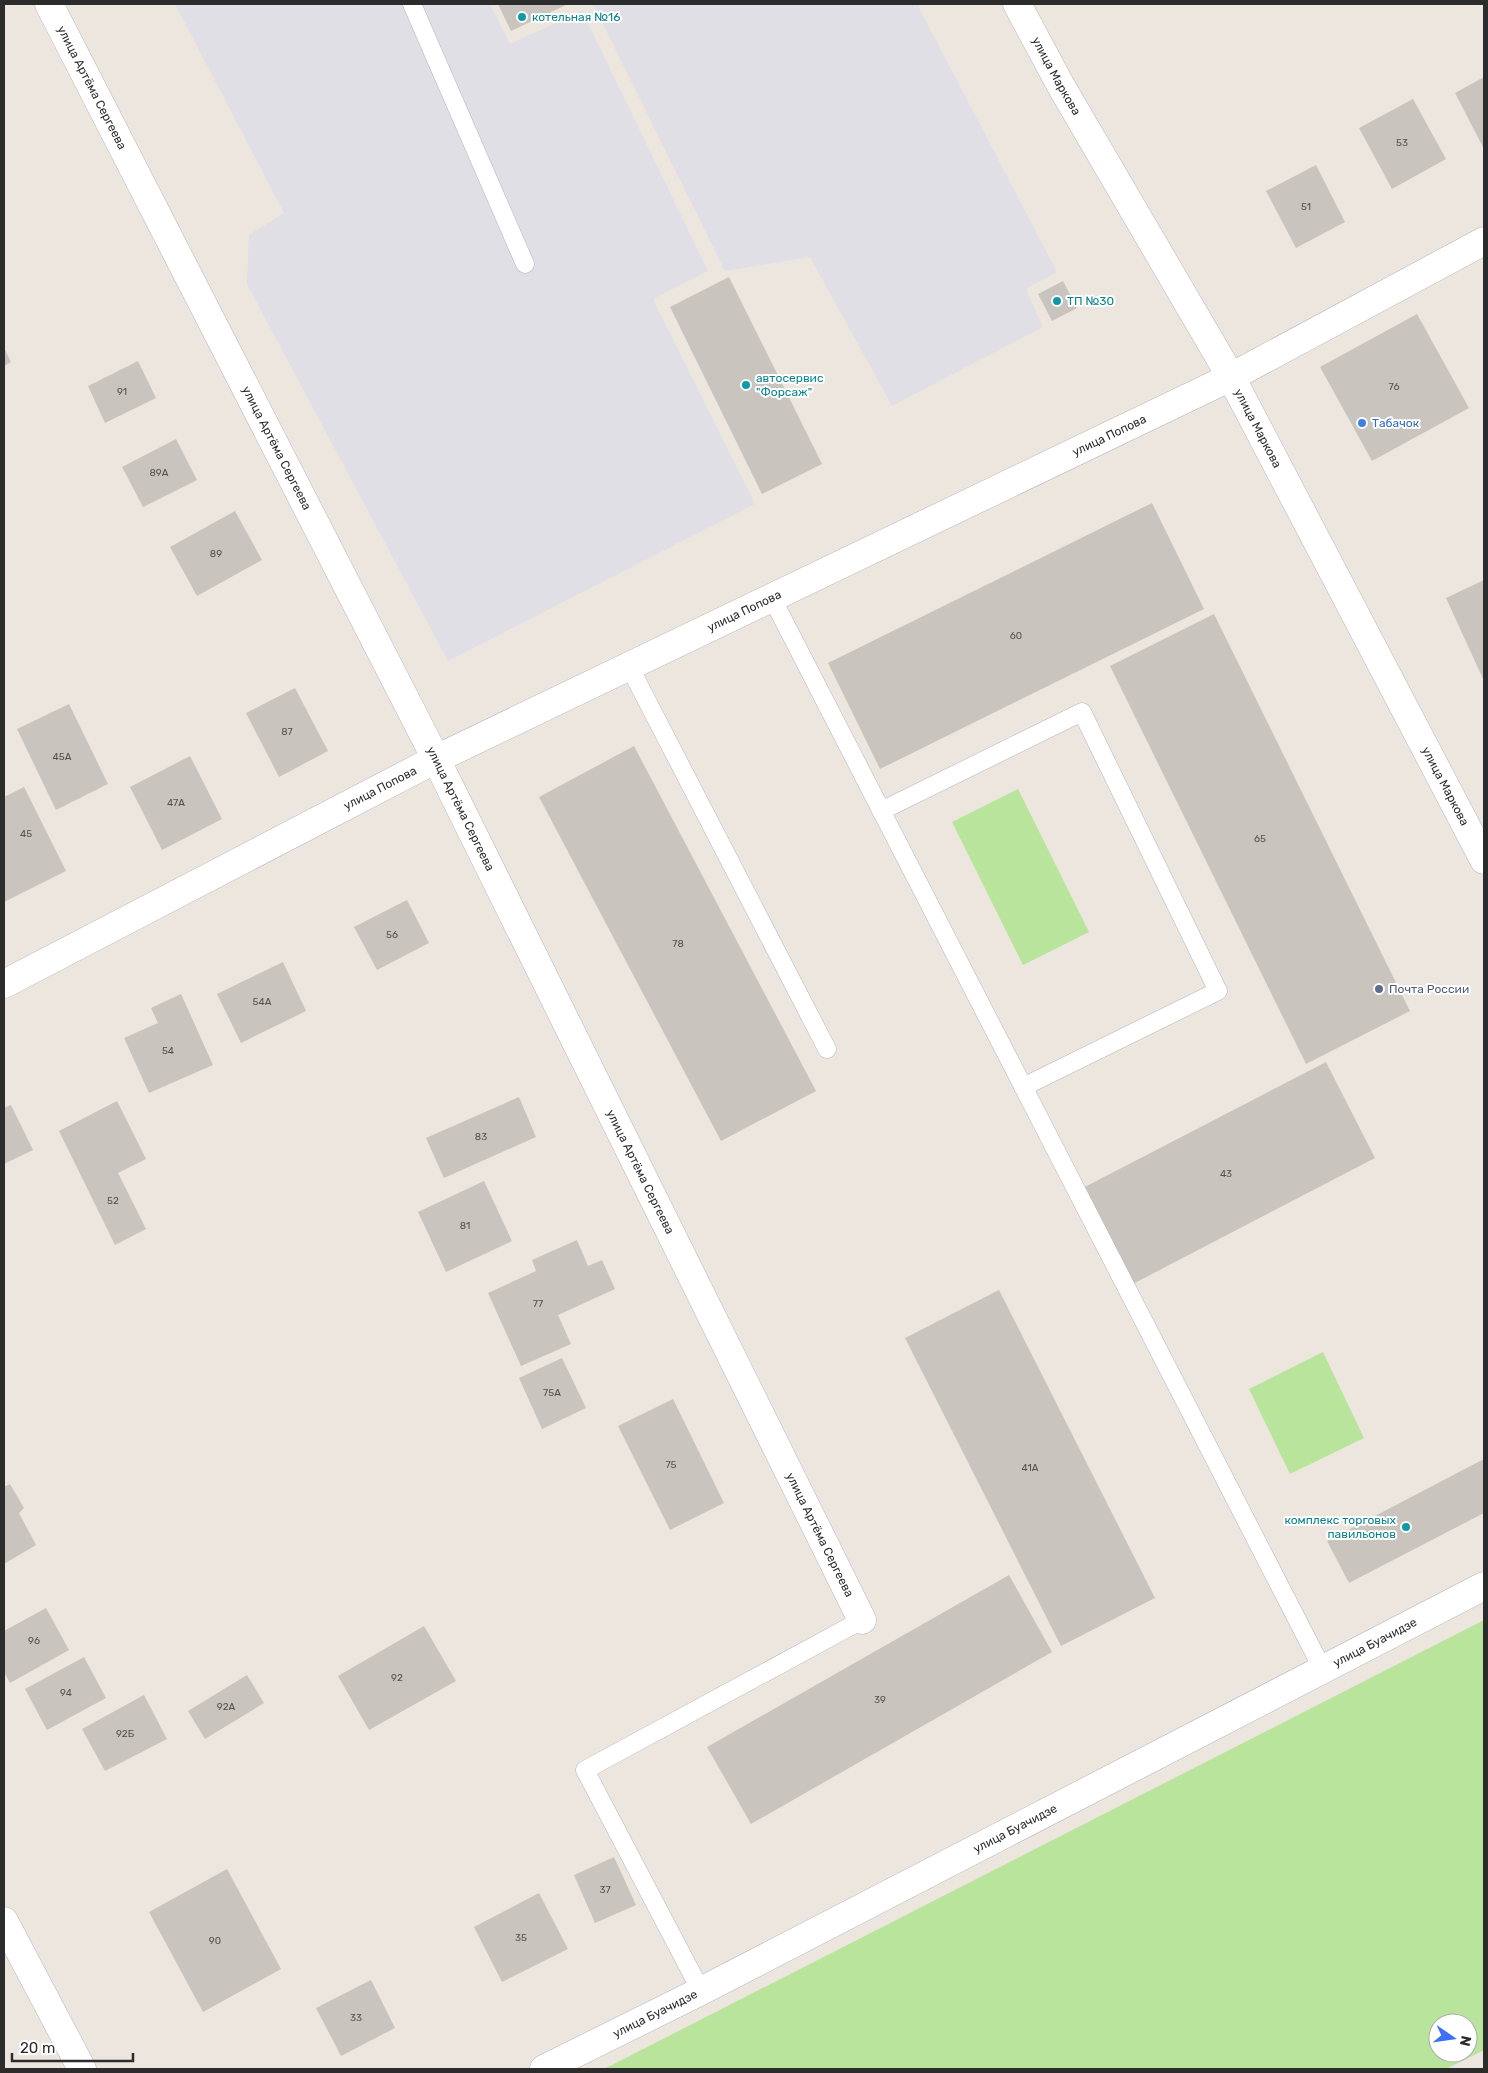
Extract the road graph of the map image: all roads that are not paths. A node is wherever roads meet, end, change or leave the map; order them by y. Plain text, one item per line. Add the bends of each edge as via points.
1 (49, 4) edge
2 (412, 4) edge
3 (1017, 4) edge
4 (1484, 240) edge
5 (526, 264) dead end
6 (1231, 377) junction
7 (772, 598) junction
8 (629, 666) junction
9 (436, 760) junction
10 (881, 812) junction
11 (1484, 860) edge
12 (4, 984) edge
13 (827, 1050) dead end
14 (1023, 1087) junction
15 (1484, 1586) edge
16 (862, 1620) joint
17 (1323, 1670) junction
18 (4, 1921) edge
19 (701, 1991) junction
20 (82, 2069) edge
21 (544, 2069) edge

1 - 9 street, улица Артёма Сергеева
2 - 5 lane
3 - 6 street, улица Маркова via 1061,86
4 - 6 street, улица Попова
6 - 7 street, улица Попова
6 - 11 street, улица Маркова
7 - 8 street, улица Попова
7 - 10 lane
8 - 9 street, улица Попова
8 - 13 lane
9 - 12 street, улица Попова
9 - 16 street, улица Артёма Сергеева
10 - 14 lane
10 - 14 lane via 1082,712 1218,991
14 - 17 lane
15 - 17 street, улица Буачидзе
16 - 19 lane via 585,1770
17 - 19 street, улица Буачидзе
18 - 20 street
19 - 21 street, улица Буачидзе

